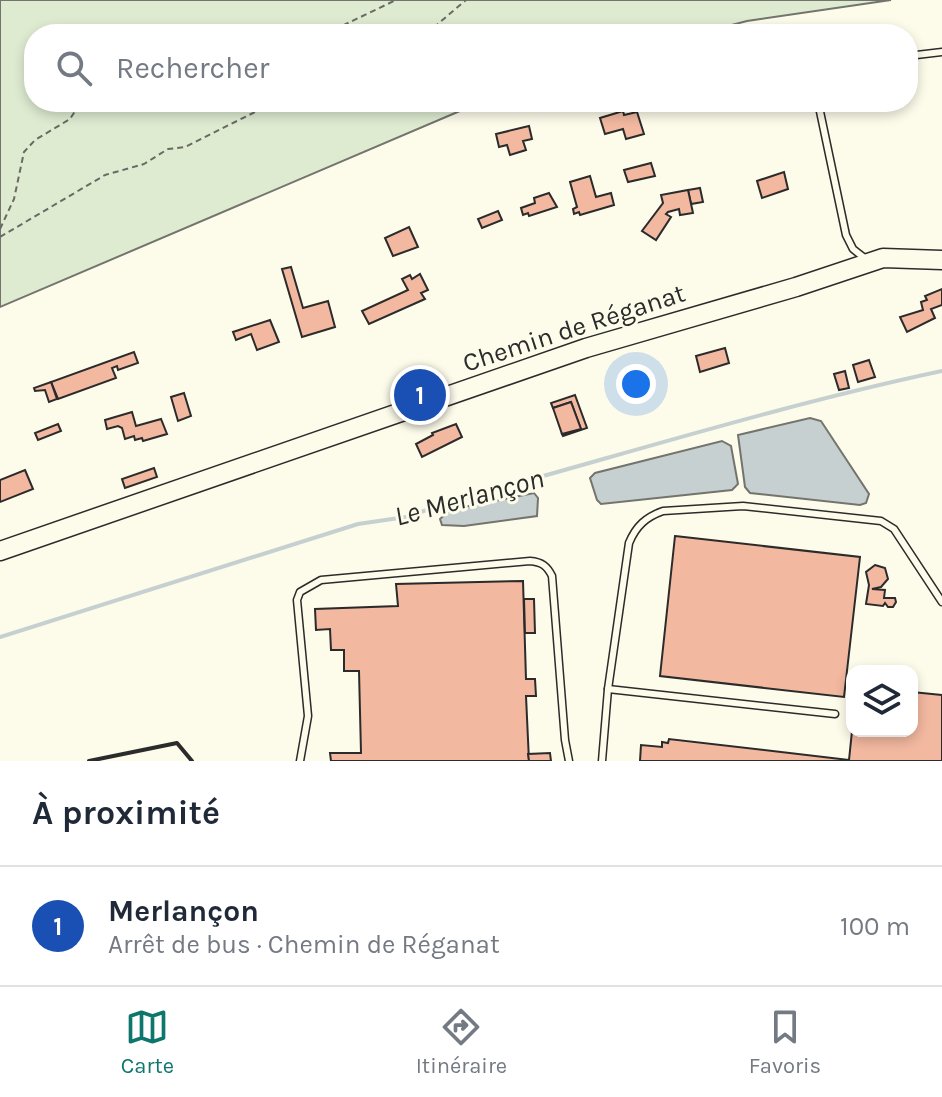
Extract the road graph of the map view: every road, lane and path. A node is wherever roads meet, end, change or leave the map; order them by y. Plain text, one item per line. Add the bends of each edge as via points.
1 (396, 0) edge
2 (466, 0) edge
3 (346, 24) edge
4 (438, 24) edge
5 (942, 52) edge
6 (918, 55) edge
7 (75, 112) edge
8 (255, 112) edge
9 (820, 112) edge
10 (0, 229) edge
11 (0, 237) edge
12 (942, 260) edge
13 (870, 262) junction
14 (0, 551) edge
15 (942, 602) edge
16 (608, 689) junction
17 (835, 714) dead end
18 (300, 761) edge
19 (569, 761) edge
20 (602, 761) edge

1 - 3 path
2 - 4 path
5 - 6 lane
7 - 10 path via 24,152 14,199
8 - 11 path via 185,147 105,175
9 - 13 lane via 846,235 853,249
12 - 13 street, Chemin de Réganat
13 - 14 street, Chemin de Réganat via 586,348
15 - 16 lane via 894,529 881,521 743,506 663,511 641,523 629,543
16 - 17 lane
16 - 20 lane
18 - 19 lane via 308,716 300,592 321,580 530,561 540,562 552,576

